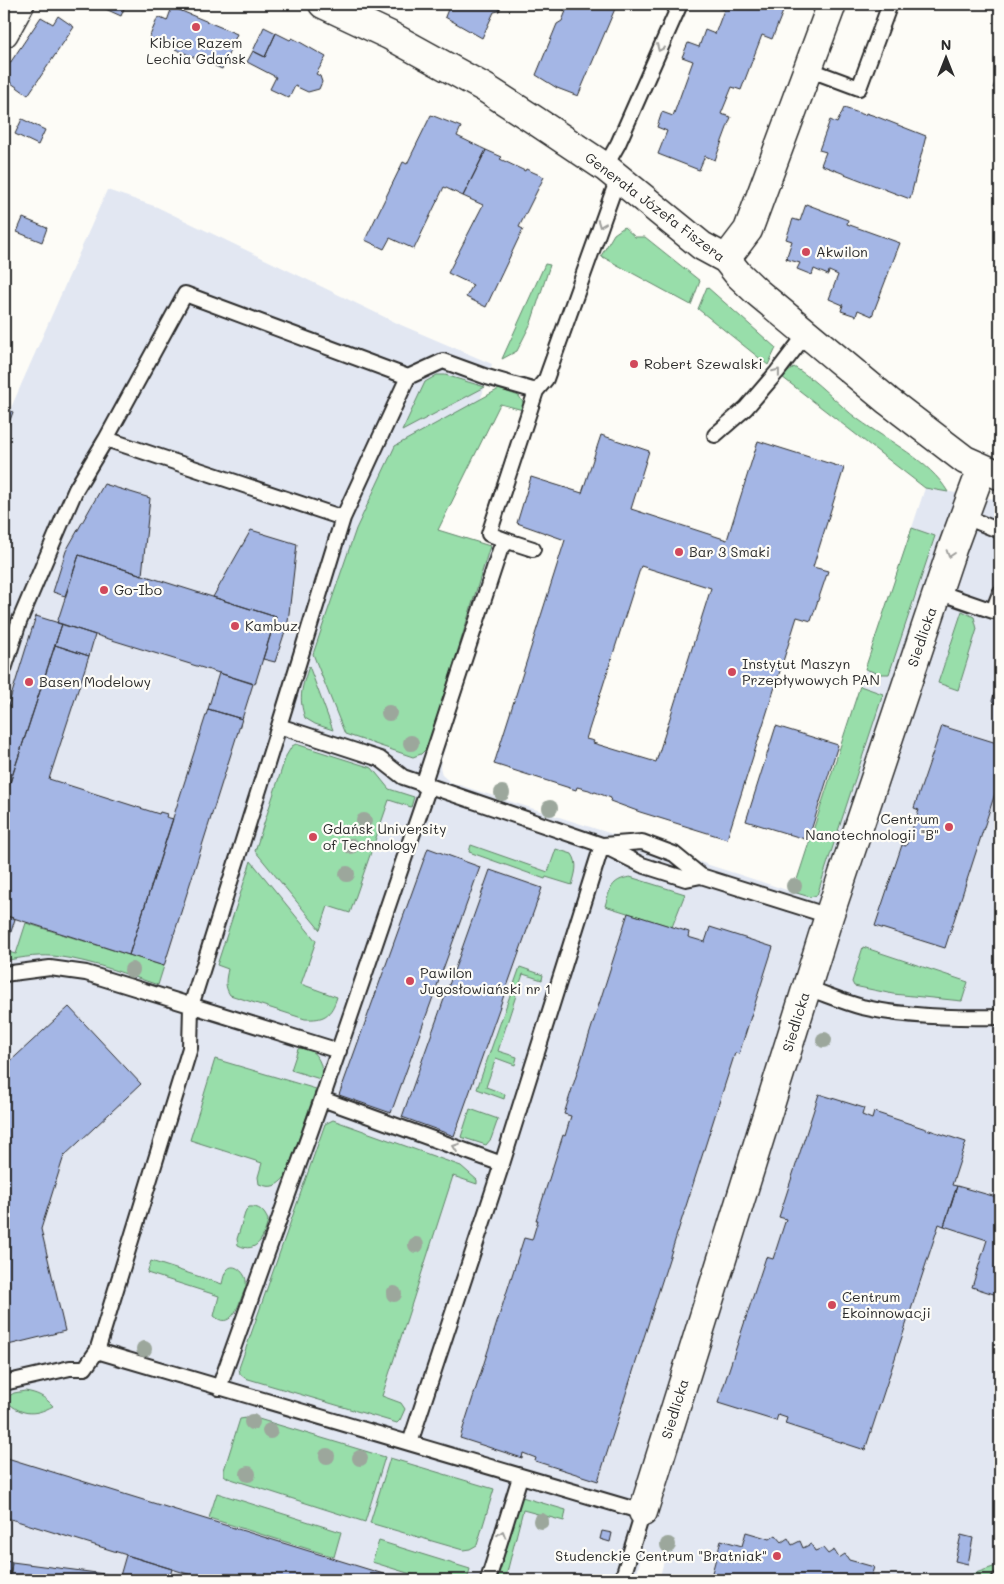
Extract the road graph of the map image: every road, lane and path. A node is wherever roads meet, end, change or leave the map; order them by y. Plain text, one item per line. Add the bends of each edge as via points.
1 (20, 4) edge
2 (322, 4) edge
3 (680, 4) edge
4 (832, 4) edge
5 (890, 4) edge
6 (4, 33) edge
7 (808, 68) junction
8 (611, 173) junction
9 (726, 259) junction
10 (806, 334) junction
11 (408, 377) junction
12 (536, 391) junction
13 (716, 435) dead end
14 (106, 439) junction
15 (991, 472) edge
16 (963, 516) junction
17 (343, 518) junction
18 (1000, 531) edge
19 (508, 540) junction
20 (533, 549) dead end
21 (938, 592) junction
22 (1000, 593) edge
23 (4, 669) edge
24 (279, 726) junction
25 (426, 786) junction
26 (602, 845) junction
27 (700, 876) junction
28 (829, 916) junction
29 (4, 974) edge
30 (807, 988) junction
31 (191, 1006) junction
32 (1000, 1017) edge
33 (339, 1051) junction
34 (322, 1099) junction
35 (502, 1164) junction
36 (97, 1351) junction
37 (4, 1383) edge
38 (218, 1388) junction
39 (410, 1443) junction
40 (520, 1477) junction
41 (643, 1512) junction
42 (488, 1580) edge
43 (622, 1580) edge

1 - 6 street
2 - 8 street, Generała Józefa Fiszera via 389,35 485,88
3 -> 8 lane via 618,144
4 - 7 street
5 - 7 lane via 858,88
7 - 9 street via 748,230
8 - 9 street, Generała Józefa Fiszera via 702,246
8 -> 12 lane via 546,379
9 - 10 street, Generała Józefa Fiszera via 738,274
13 -> 10 lane via 746,408
10 - 15 street, Generała Józefa Fiszera via 965,460
11 - 12 lane via 443,361
11 - 14 lane via 185,294
11 - 17 lane
12 - 19 lane via 489,534
14 - 17 lane
14 - 23 lane via 76,489 19,622
15 - 16 street, Siedlicka
16 - 18 lane
16 -> 21 street, Siedlicka
17 - 24 lane
19 - 20 lane
19 - 25 lane via 500,550
21 - 22 lane via 993,611
21 - 28 street, Siedlicka
24 - 25 lane via 380,759 403,778
24 - 31 lane
25 - 26 lane
25 - 33 lane
26 - 27 lane via 642,865 686,879
26 - 27 lane via 642,842 674,854
26 - 35 lane
27 - 28 lane
28 - 30 street, Siedlicka
29 - 31 lane via 50,968 86,973
30 - 32 lane via 883,1011
30 - 41 street, Siedlicka
31 - 33 lane
31 - 36 lane via 190,1048
33 - 34 lane
35 -> 34 lane
34 - 38 lane
35 - 39 lane
36 - 37 lane via 85,1368 70,1368
36 - 38 lane
38 - 39 lane
39 - 40 lane
40 - 41 lane
42 -> 40 lane
41 - 43 lane, Siedlicka

